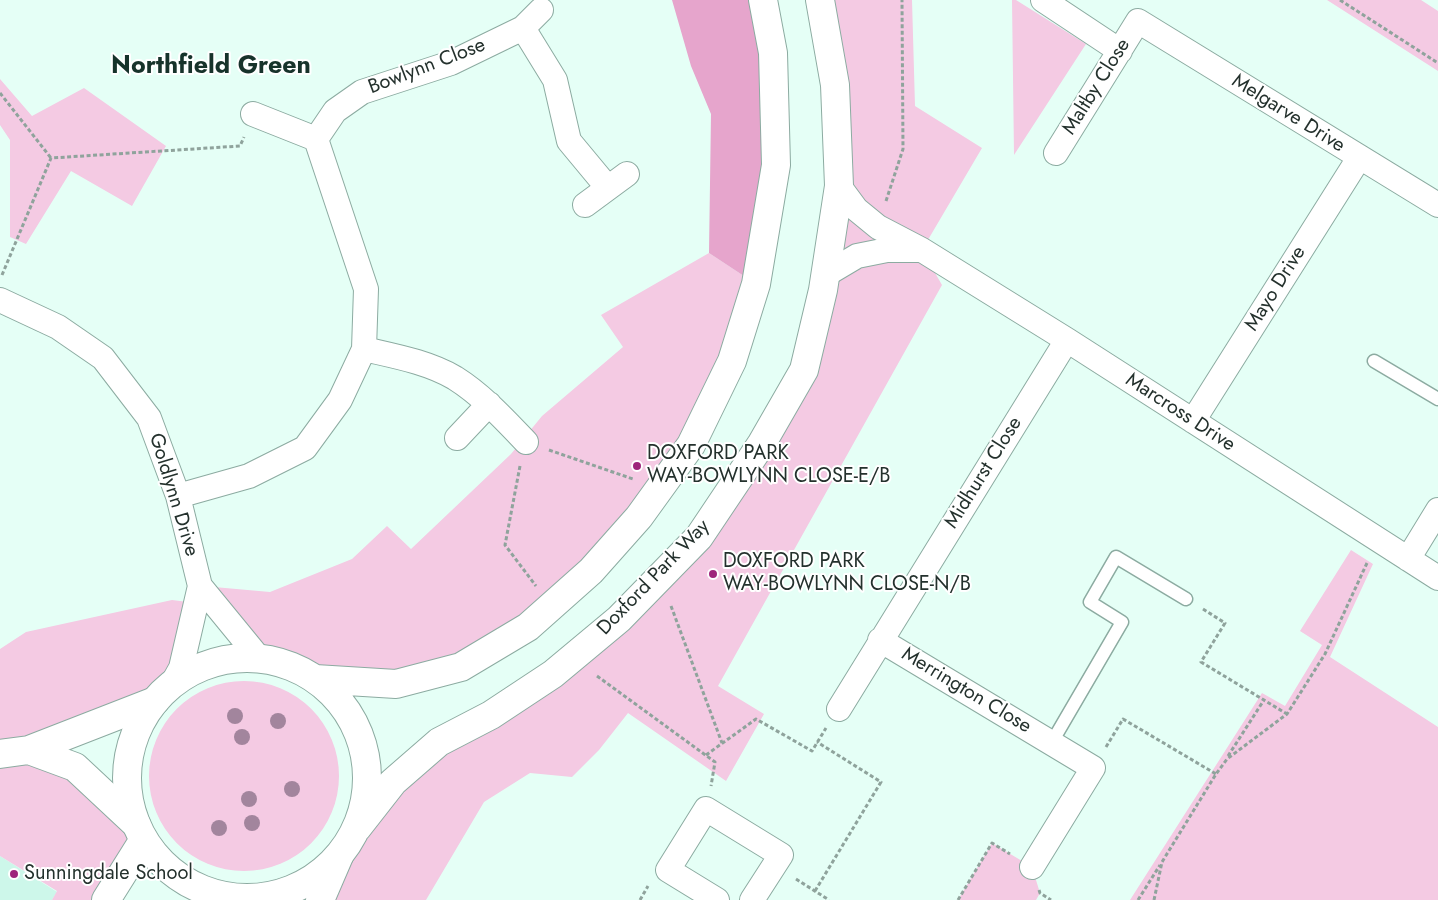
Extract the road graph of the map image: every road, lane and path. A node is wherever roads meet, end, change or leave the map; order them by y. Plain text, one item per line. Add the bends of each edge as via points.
1 (763, 0) edge
2 (820, 0) edge
3 (902, 0) edge
4 (1043, 0) edge
5 (1340, 0) edge
6 (541, 10) dead end
7 (1138, 21) joint
8 (522, 28) junction
9 (1120, 51) junction
10 (1438, 63) edge
11 (0, 93) edge
12 (254, 114) joint
13 (316, 139) junction
14 (1056, 153) dead end
15 (51, 158) junction
16 (1359, 158) junction
17 (839, 186) junction
18 (585, 205) dead end
19 (1438, 205) edge
20 (884, 209) dead end
21 (922, 250) junction
22 (825, 275) junction
23 (0, 280) edge
24 (0, 300) edge
25 (1067, 340) junction
26 (364, 349) junction
27 (1374, 361) dead end
28 (1438, 399) edge
29 (489, 404) junction
30 (1193, 421) junction
31 (457, 438) dead end
32 (526, 442) junction
33 (659, 488) junction
34 (178, 496) junction
35 (1438, 510) edge
36 (1377, 540) junction
37 (1408, 559) junction
38 (660, 577) junction
39 (1438, 578) edge
40 (200, 586) junction
41 (536, 586) dead end
42 (1186, 599) joint
43 (880, 640) junction
44 (258, 658) junction
45 (597, 676) dead end
46 (315, 680) junction
47 (163, 692) junction
48 (1264, 700) junction
49 (838, 709) joint
50 (1287, 714) junction
51 (817, 742) junction
52 (1052, 742) junction
53 (722, 743) junction
54 (29, 750) junction
55 (0, 754) edge
56 (706, 756) junction
57 (1226, 759) junction
58 (1093, 768) junction
59 (1216, 774) junction
60 (706, 809) junction
61 (357, 828) junction
62 (140, 832) junction
63 (339, 856) junction
64 (777, 861) junction
65 (1162, 862) junction
66 (1032, 867) joint
67 (815, 891) junction
68 (198, 896) edge
69 (267, 899) edge
70 (106, 900) edge
71 (320, 900) edge
72 (717, 900) edge
73 (752, 900) edge
74 (829, 900) edge
75 (958, 900) edge
76 (1138, 900) edge
77 (1154, 900) edge

1 - 33 main road, Doxford Park Way via 773,53 776,165 756,284 732,360 691,446
2 - 17 main road, Doxford Park Way via 836,85
3 - 20 path via 904,149
4 - 9 street
5 - 10 path
6 - 8 street, Bowlynn Close
7 - 9 street, Maltby Close
7 - 16 street, Melgarve Drive
8 - 13 street, Bowlynn Close via 451,63 362,92 335,111
8 - 18 street via 556,80 569,141 617,181
9 - 14 street, Maltby Close
11 - 15 path
12 - 13 street
12 - 15 path via 240,146
13 - 26 street via 366,289
15 - 23 path
16 - 19 street, Melgarve Drive
16 - 30 street, Mayo Drive
17 - 21 street, Marcross Drive via 856,209 878,227
17 - 22 main road, Doxford Park Way
21 - 22 street via 887,250 857,256
21 - 25 street, Marcross Drive
22 - 38 main road, Doxford Park Way via 804,370 762,443 700,537
24 - 34 street, Goldlynn Drive via 58,327 103,358 150,418
25 - 30 street, Marcross Drive
25 - 43 street, Midhurst Close
26 - 29 street via 410,360 454,378
26 - 34 street via 340,400 305,448 249,476
27 - 28 lane
29 - 31 street
29 - 32 street
30 - 36 street, Marcross Drive
32 - 33 path
32 - 41 path via 515,483 506,545
33 - 46 main road, Doxford Park Way via 639,517 584,577 528,628 461,667 396,684
34 - 40 street, Goldlynn Drive
35 - 37 street
36 - 37 street, Marcross Drive
36 - 50 path via 1325,654
37 - 39 street, Marcross Drive
38 - 53 path
38 - 61 main road, Doxford Park Way via 619,619 553,674 492,715 438,742 393,782
40 - 44 street
40 - 47 street via 182,668
42 - 48 path via 1225,623 1201,662
42 - 52 lane, Merrington Close via 1116,557 1090,602 1122,622
43 - 49 street, Midhurst Close
43 - 52 street, Merrington Close
44 - 46 main road, Doxford Park Way via 287,665
44 - 47 main road, Doxford Park Way via 226,660 199,668
45 - 56 path
46 - 61 main road, Doxford Park Way via 341,703 358,733 367,776
47 - 54 main road
47 - 62 main road, Doxford Park Way via 134,737 126,786
48 - 50 path
48 - 57 path
49 - 51 path
50 - 57 path
51 - 53 path via 812,751 756,719
51 - 67 path via 881,782
52 - 58 street, Merrington Close
53 - 56 path
54 - 55 main road
54 - 62 main road via 75,767
56 - 60 path via 715,762
57 - 59 path
58 - 59 path via 1123,719
58 - 66 street
59 - 65 path
60 - 64 street
60 - 72 street via 668,870
61 - 63 main road, Doxford Park Way
62 - 68 main road, Doxford Park Way via 167,869
62 - 70 main road
63 - 69 main road, Doxford Park Way via 304,885
63 - 71 main road
64 - 67 path
64 - 73 street
65 - 76 path
65 - 77 path
66 - 75 path via 992,843
67 - 74 path
68 - 69 main road, Doxford Park Way

